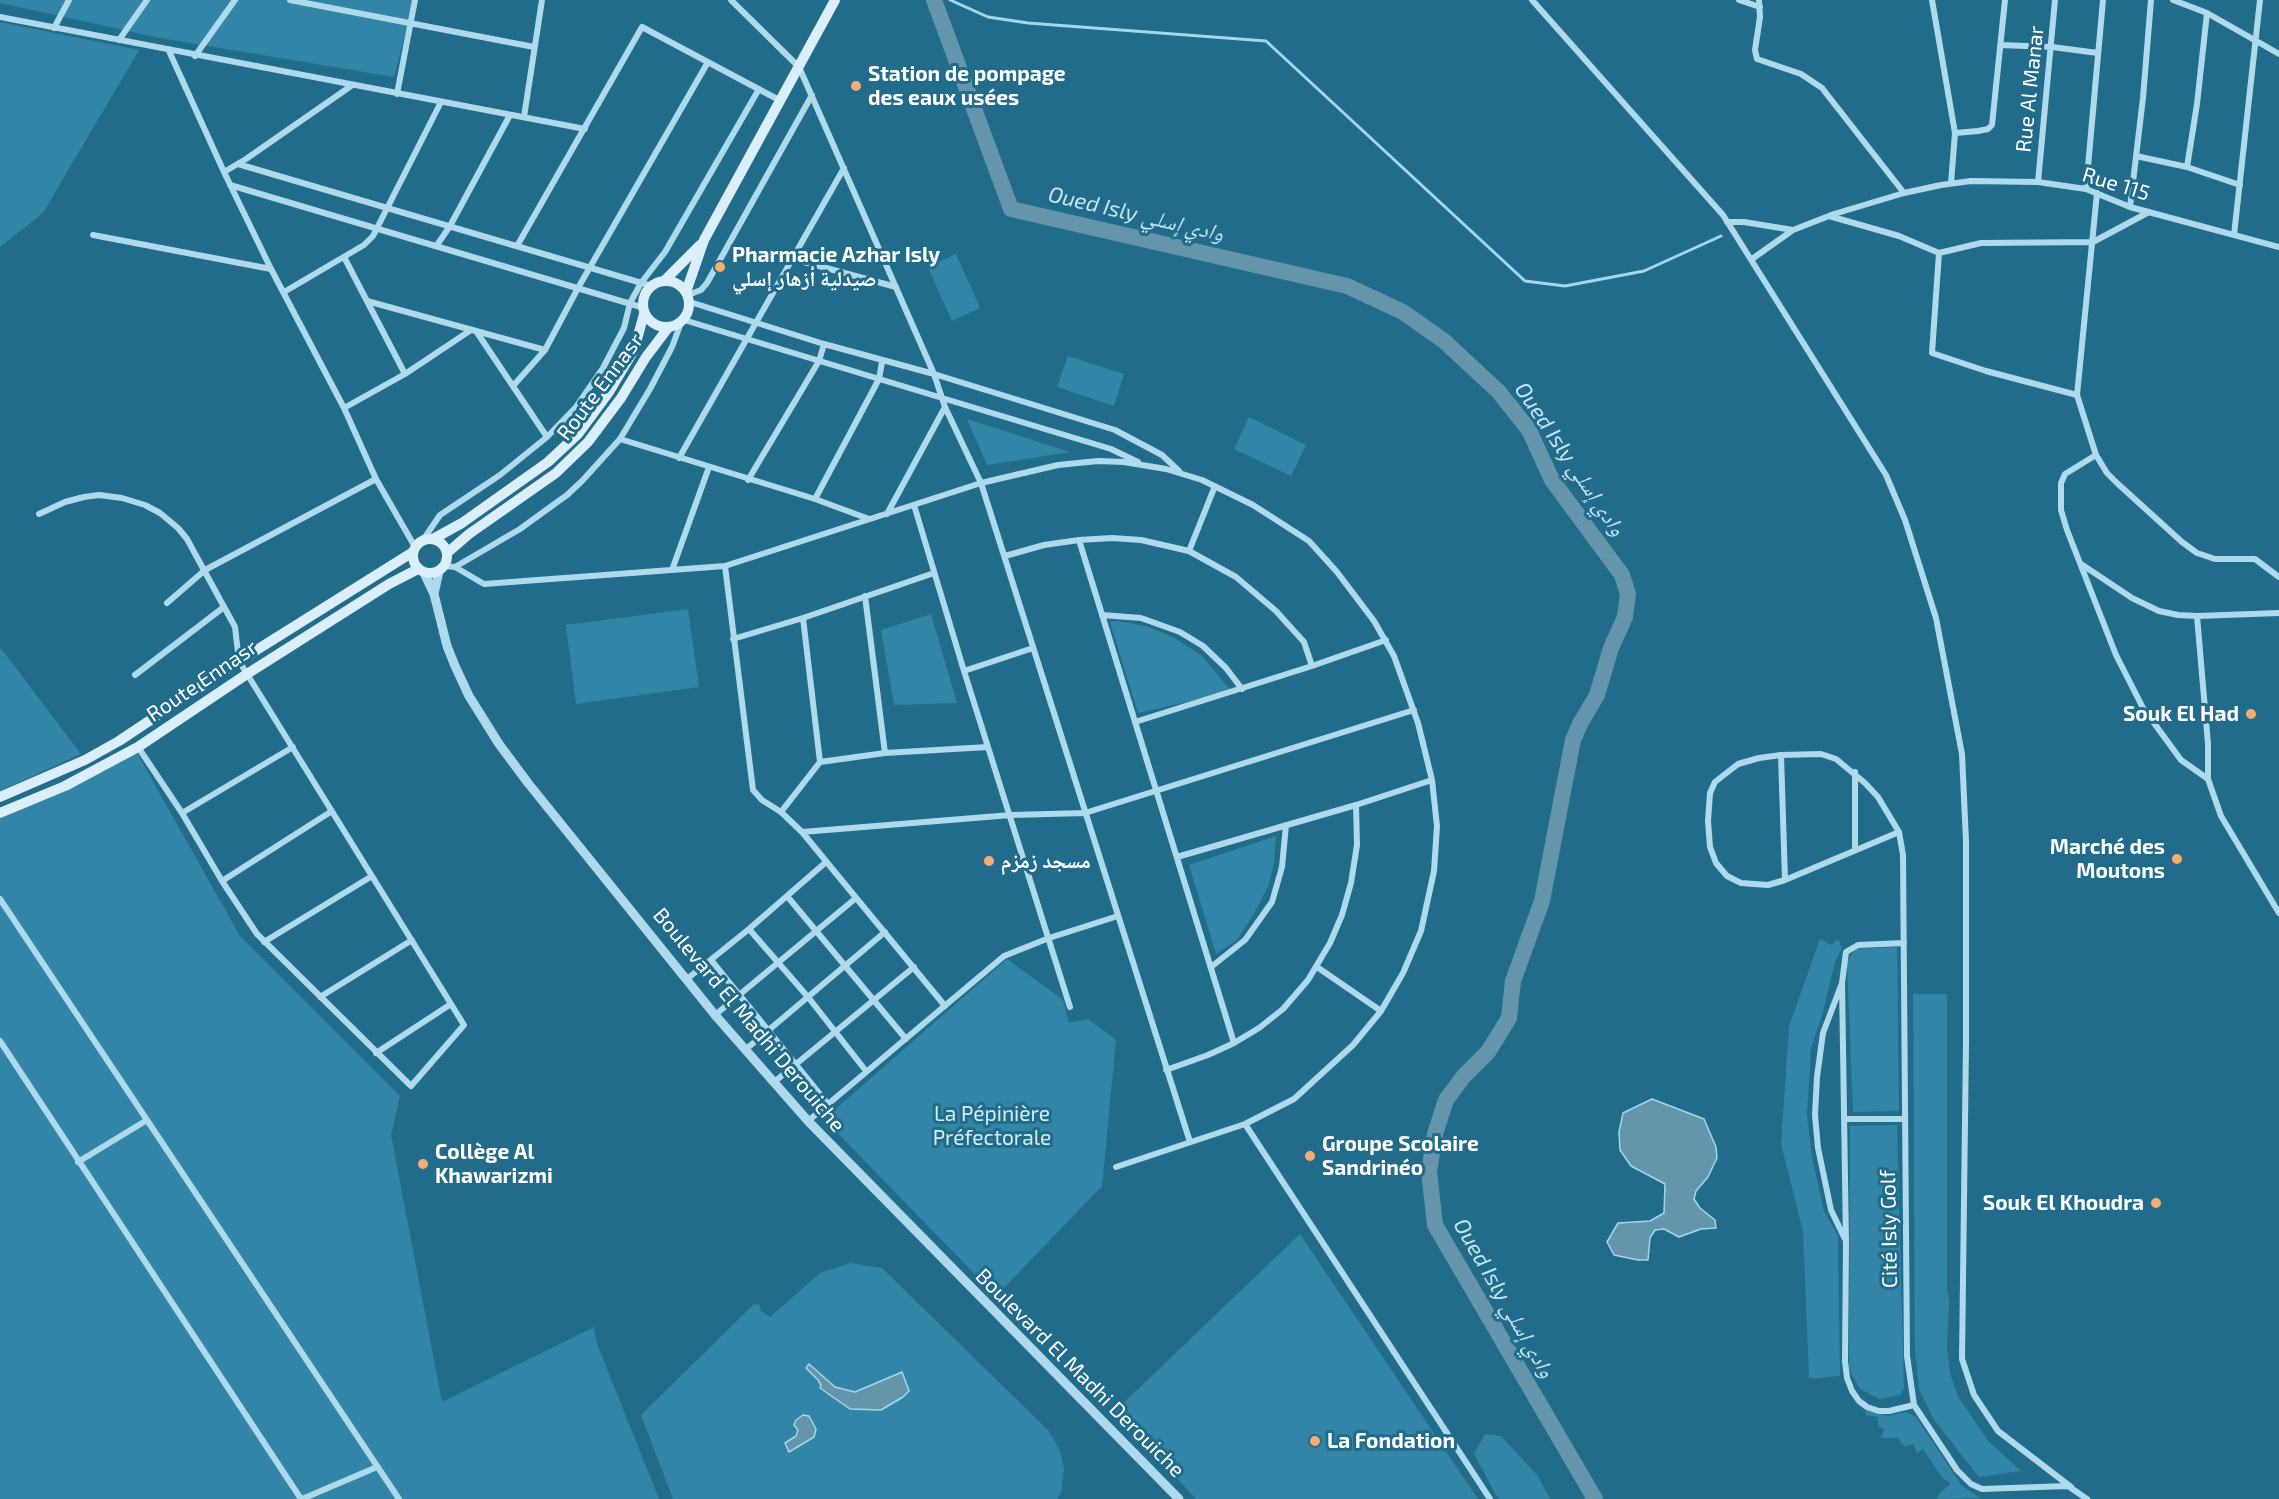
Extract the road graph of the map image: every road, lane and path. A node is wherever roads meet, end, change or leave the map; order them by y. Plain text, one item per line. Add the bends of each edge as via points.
1 (69, 0) edge
2 (147, 0) edge
3 (235, 0) edge
4 (290, 0) edge
5 (415, 0) edge
6 (542, 0) edge
7 (731, 0) edge
8 (835, 0) edge
9 (1532, 0) edge
10 (1739, 0) edge
11 (1932, 0) edge
12 (2005, 0) edge
13 (2055, 0) edge
14 (2103, 0) edge
15 (2151, 0) edge
16 (2173, 0) edge
17 (2260, 0) edge
18 (1759, 4) edge
19 (2207, 13) junction
20 (0, 17) edge
21 (411, 24) junction
22 (54, 28) junction
23 (119, 40) junction
24 (2254, 40) junction
25 (2001, 45) junction
26 (534, 47) junction
27 (2052, 47) junction
28 (169, 51) junction
29 (2098, 53) junction
30 (2279, 54) edge
31 (195, 56) junction
32 (708, 62) junction
33 (800, 67) junction
34 (351, 86) junction
35 (759, 89) junction
36 (397, 94) junction
37 (812, 95) junction
38 (782, 101) junction
39 (441, 102) junction
40 (510, 115) junction
41 (524, 117) junction
42 (585, 129) junction
43 (1955, 133) junction
44 (2136, 156) junction
45 (238, 164) junction
46 (2187, 167) junction
47 (844, 168) junction
48 (224, 172) junction
49 (2038, 182) junction
50 (1951, 183) junction
51 (2240, 184) junction
52 (230, 185) junction
53 (2086, 189) junction
54 (1904, 193) junction
55 (2097, 193) junction
56 (2130, 207) junction
57 (389, 208) junction
58 (2149, 212) junction
59 (1829, 216) junction
60 (1727, 222) junction
61 (450, 226) junction
62 (377, 227) junction
63 (1793, 230) junction
64 (93, 235) dead end
65 (2234, 235) junction
66 (704, 240) junction
67 (2093, 242) junction
68 (437, 245) junction
69 (517, 246) junction
70 (2279, 247) edge
71 (1939, 253) junction
72 (344, 257) junction
73 (793, 259) junction
74 (1752, 260) junction
75 (590, 268) junction
76 (271, 269) junction
77 (664, 281) junction
78 (646, 284) junction
79 (896, 287) junction
80 (578, 288) junction
81 (284, 292) junction
82 (688, 296) junction
83 (367, 301) junction
84 (639, 308) junction
85 (682, 321) junction
86 (756, 324) junction
87 (668, 328) junction
88 (474, 331) junction
89 (748, 339) junction
90 (824, 344) junction
91 (545, 351) junction
92 (819, 361) junction
93 (882, 362) junction
94 (405, 374) junction
95 (934, 374) junction
96 (879, 379) junction
97 (513, 386) junction
98 (2077, 395) junction
99 (942, 398) junction
100 (945, 407) junction
101 (344, 408) junction
102 (547, 437) junction
103 (620, 439) junction
104 (2096, 455) junction
105 (679, 458) junction
106 (1143, 465) junction
107 (709, 467) junction
108 (1182, 473) junction
109 (376, 478) junction
110 (748, 480) junction
111 (981, 483) junction
112 (1215, 486) junction
113 (815, 499) junction
114 (914, 505) junction
115 (39, 514) dead end
116 (887, 514) junction
117 (870, 520) junction
118 (1079, 540) junction
119 (421, 545) junction
120 (1189, 551) junction
121 (447, 553) junction
122 (1005, 556) junction
123 (2081, 564) junction
124 (725, 566) junction
125 (446, 568) junction
126 (205, 570) junction
127 (672, 570) junction
128 (421, 571) junction
129 (934, 573) junction
130 (2279, 577) edge
131 (434, 594) junction
132 (866, 596) junction
133 (167, 603) dead end
134 (224, 607) junction
135 (2279, 613) edge
136 (1102, 615) junction
137 (2197, 616) junction
138 (803, 618) junction
139 (733, 639) junction
140 (1386, 640) junction
141 (1033, 648) junction
142 (239, 661) junction
143 (1312, 666) junction
144 (964, 671) junction
145 (247, 674) junction
146 (135, 675) dead end
147 (1242, 689) junction
148 (1414, 710) junction
149 (1135, 722) junction
150 (138, 747) junction
151 (293, 747) junction
152 (988, 747) junction
153 (885, 753) junction
154 (1781, 755) junction
155 (820, 762) junction
156 (1855, 772) junction
157 (2208, 779) junction
158 (1432, 780) junction
159 (1157, 791) junction
160 (0, 797) edge
161 (1356, 805) junction
162 (332, 811) junction
163 (781, 812) junction
164 (0, 813) edge
165 (182, 813) junction
166 (1085, 813) junction
167 (1011, 815) junction
168 (1286, 825) junction
169 (802, 832) junction
170 (1899, 832) junction
171 (1855, 849) junction
172 (1177, 857) junction
173 (826, 862) junction
174 (372, 876) junction
175 (1785, 879) junction
176 (222, 881) junction
177 (787, 896) junction
178 (856, 897) junction
179 (0, 898) edge
180 (2279, 913) edge
181 (1118, 916) junction
182 (749, 929) junction
183 (816, 932) junction
184 (885, 932) junction
185 (1049, 938) junction
186 (412, 940) junction
187 (264, 942) junction
188 (1904, 943) junction
189 (711, 960) junction
190 (779, 963) junction
191 (845, 965) junction
192 (914, 967) junction
193 (1317, 967) junction
194 (1211, 968) junction
195 (687, 979) junction
196 (1842, 983) junction
197 (738, 996) junction
198 (320, 997) junction
199 (808, 998) junction
200 (872, 999) junction
201 (451, 1004) junction
202 (945, 1006) junction
203 (1070, 1007) dead end
204 (1381, 1011) junction
205 (715, 1015) junction
206 (768, 1030) junction
207 (835, 1032) junction
208 (906, 1039) junction
209 (0, 1041) edge
210 (1234, 1044) junction
211 (745, 1050) junction
212 (376, 1053) junction
213 (796, 1064) junction
214 (1166, 1070) junction
215 (866, 1071) junction
216 (773, 1083) junction
217 (827, 1104) junction
218 (1845, 1119) junction
219 (1904, 1119) junction
220 (147, 1120) junction
221 (808, 1121) junction
222 (1245, 1124) junction
223 (1190, 1142) junction
224 (78, 1162) junction
225 (1116, 1167) dead end
226 (1846, 1242) junction
227 (1914, 1405) junction
228 (378, 1467) junction
229 (2071, 1487) junction
230 (301, 1499) edge
231 (399, 1499) edge
232 (1179, 1499) edge
233 (1490, 1499) edge
234 (2087, 1499) edge

1 - 22 street
2 - 23 street
3 - 31 street
4 - 21 street
5 - 21 street
6 - 26 street
7 - 33 street
8 - 33 main road
9 - 60 street
10 - 18 street
11 - 43 street
12 - 25 street
13 - 27 street, Rue Al Manar
14 - 29 street
15 - 44 street
16 - 19 street
17 - 24 street
18 - 54 street via 1757,59 1801,74 1822,88
19 - 24 street
19 - 46 street
20 - 22 street
21 - 26 street
21 - 36 street
22 - 23 street
23 - 28 street
24 - 30 street
24 - 51 street
25 - 27 street
25 - 43 street via 1992,125 1978,132
26 - 41 street
27 - 29 street
27 - 49 street, Rue Al Manar
28 - 31 street
28 - 48 street
29 - 53 street
31 - 34 street
32 - 35 street
32 - 42 street via 643,26
32 - 75 street
33 - 37 street
33 - 38 main road
34 - 36 street
34 - 45 street
35 - 38 street
35 - 78 street
36 - 39 street
37 - 47 street
37 - 82 street via 707,283
38 - 66 main road
39 - 40 street
39 - 57 street
40 - 41 street
40 - 61 street
41 - 42 street
42 - 69 street
43 - 50 street
44 - 46 street
44 - 56 street
45 - 48 street
45 - 57 street
46 - 51 street
47 - 73 street
47 - 79 street
48 - 52 street
49 - 50 street, Rue 115
49 - 53 street, Rue 115
50 - 54 street, Rue 115
51 - 65 street
52 - 62 street
52 - 76 street
53 - 55 street, Rue 115
54 - 59 street, Rue 115
55 - 56 street, Rue 115
55 - 67 street
56 - 58 street, Rue 115
57 - 61 street
57 - 62 street
58 - 65 street, Rue 115
58 - 67 street
59 - 63 street, Rue 115
59 - 71 street via 1899,236
60 - 63 street
60 - 74 street
61 - 68 street
61 - 69 street
62 - 68 street
62 - 72 street via 369,242
63 - 74 street, Rue 115
64 - 76 street
65 - 70 street, Rue 115
66 - 77 main road
66 - 82 main road
67 - 71 street via 1981,243
67 - 98 street
68 - 80 street
69 - 75 street
71 - 98 street via 1932,353
72 - 81 street
72 - 83 street
73 - 79 street
73 - 86 street
74 - 229 street via 1886,475 1905,520 1936,618 1962,754 1966,841 1962,1359 1974,1395 1998,1431
75 - 78 street
75 - 80 street
76 - 81 street
77 - 78 main road
77 - 82 main road via 676,283
78 - 84 main road
79 - 95 street
80 - 84 street
80 - 91 street
81 - 101 street
82 - 85 main road via 687,314
82 - 86 street
83 - 88 street
83 - 94 street
84 - 87 main road via 651,323
84 - 102 street via 576,407
84 - 119 main road, Route Ennasr via 634,350 578,434 548,462 462,523
85 - 87 main road
85 - 89 street
85 - 103 street via 650,389
86 - 89 street
86 - 90 street
87 - 121 main road, Route Ennasr via 588,442 556,473
88 - 91 street
88 - 94 street
88 - 97 street
89 - 92 street
89 - 105 street
90 - 92 street
90 - 93 street
91 - 97 street
92 - 96 street
92 - 110 street
93 - 95 street
93 - 96 street
94 - 101 street
95 - 99 street
95 - 108 street via 1115,430 1162,455
96 - 99 street
96 - 113 street
97 - 102 street
98 - 104 street
99 - 100 street
99 - 106 street via 1111,449
100 - 111 street
100 - 116 street
101 - 109 street
102 - 119 street via 500,475 440,515
103 - 105 street
103 - 125 street via 567,495 520,529
104 - 123 street via 2064,474 2061,483 2061,510
104 - 130 street via 2117,483 2197,553 2215,559 2255,559
105 - 107 street
106 - 108 street
106 - 111 street via 1086,461
107 - 110 street
107 - 127 street
108 - 112 street
109 - 119 street
109 - 126 street
110 - 113 street
111 - 114 street
111 - 122 street
112 - 120 street
112 - 140 street via 1266,512 1309,541 1370,613
113 - 117 street
114 - 116 street
114 - 129 street
115 - 126 street via 84,497 129,500 153,509 178,528
116 - 117 street
117 - 124 street
118 - 120 street via 1128,538
118 - 122 street
118 - 136 street
119 - 121 main road via 443,545
119 - 128 main road via 413,561
119 - 142 main road, Route Ennasr
120 - 143 street via 1236,577 1269,604 1304,642
121 - 125 main road
122 - 141 street
123 - 137 street via 2146,606
123 - 157 street via 2116,655 2143,708 2181,760
124 - 127 street
124 - 139 street
125 - 127 street via 484,584
125 - 128 main road
125 - 131 street
126 - 133 street
126 - 134 street
128 - 131 street
128 - 145 main road, Route Ennasr via 389,585
129 - 132 street
129 - 144 street
131 - 195 street, Boulevard El Madhi Derouiche via 455,666 499,744
132 - 138 street
132 - 153 street
134 - 142 street via 235,627
134 - 146 street
135 - 137 street
136 - 147 street via 1141,618 1180,632 1212,653
136 - 149 street
137 - 157 street
138 - 139 street
138 - 155 street
139 - 163 street via 753,790
140 - 143 street
140 - 148 street
141 - 144 street
141 - 166 street
142 - 145 street
142 - 160 main road, Route Ennasr via 99,753
143 - 147 street
144 - 152 street
145 - 150 main road, Route Ennasr
145 - 151 street
147 - 149 street
148 - 158 street
148 - 159 street
149 - 159 street
150 - 164 main road, Route Ennasr via 65,786
150 - 165 street
151 - 162 street
151 - 165 street
152 - 153 street
152 - 167 street
153 - 155 street
154 - 156 street, Cité Isly Golf via 1821,754
154 - 175 street
154 - 175 street, Cité Isly Golf via 1738,764 1725,772 1710,793 1708,821 1710,847 1727,876 1754,885
155 - 163 street
156 - 170 street, Cité Isly Golf via 1878,797
156 - 171 street
157 - 180 street via 2221,816
158 - 161 street
158 - 204 street via 1437,826 1431,891 1415,949
159 - 166 street
159 - 172 street
161 - 168 street
161 - 193 street via 1357,845 1351,882 1336,930
162 - 174 street
162 - 176 street
163 - 169 street
165 - 176 street
166 - 167 street
166 - 181 street
167 - 169 street
167 - 185 street
168 - 172 street
168 - 194 street via 1284,856 1272,902 1245,940
169 - 173 street
170 - 171 street, Cité Isly Golf
170 - 188 street, Cité Isly Golf
171 - 175 street, Cité Isly Golf
172 - 194 street
173 - 177 street
173 - 178 street
174 - 186 street
174 - 187 street
176 - 187 street
177 - 182 street
177 - 183 street
178 - 183 street
178 - 184 street
179 - 220 street
181 - 185 street
181 - 214 street
182 - 189 street
182 - 190 street
183 - 190 street
183 - 191 street
184 - 191 street
184 - 192 street
185 - 202 street via 1004,956
185 - 203 street
186 - 198 street
186 - 201 street
187 - 198 street
188 - 196 street via 1852,948 1844,957
188 - 219 street, Cité Isly Golf
189 - 195 street
189 - 197 street
190 - 197 street
190 - 199 street
191 - 199 street
191 - 200 street
192 - 200 street
192 - 202 street
193 - 204 street
193 - 210 street via 1283,1009
194 - 210 street
195 - 205 street, Boulevard El Madhi Derouiche
196 - 218 street
196 - 226 street via 1823,1033 1815,1115 1824,1183
197 - 205 street
197 - 206 street
198 - 212 street
199 - 206 street
199 - 207 street
200 - 207 street
200 - 208 street
201 - 212 street
201 - 212 street via 464,1025 411,1086
202 - 208 street
204 - 222 street via 1353,1045 1305,1091 1286,1105
205 - 211 street, Boulevard El Madhi Derouiche
206 - 211 street
206 - 213 street
207 - 213 street
207 - 215 street
208 - 215 street
209 - 224 street
210 - 214 street
211 - 216 street, Boulevard El Madhi Derouiche
213 - 216 street
213 - 217 street
214 - 223 street
215 - 217 street
216 - 221 street, Boulevard El Madhi Derouiche
217 - 221 street
218 - 219 street
218 - 226 street
219 - 227 street, Cité Isly Golf via 1907,1356
220 - 224 street
220 - 228 street
221 - 232 street, Boulevard El Madhi Derouiche
222 - 223 street
222 - 233 street
223 - 225 street
224 - 230 street
226 - 227 street via 1845,1361 1852,1391 1859,1401 1879,1411
227 - 229 street, Cité Isly Golf via 1957,1470 1971,1484 1982,1489
228 - 230 street
228 - 231 street
229 - 234 street

